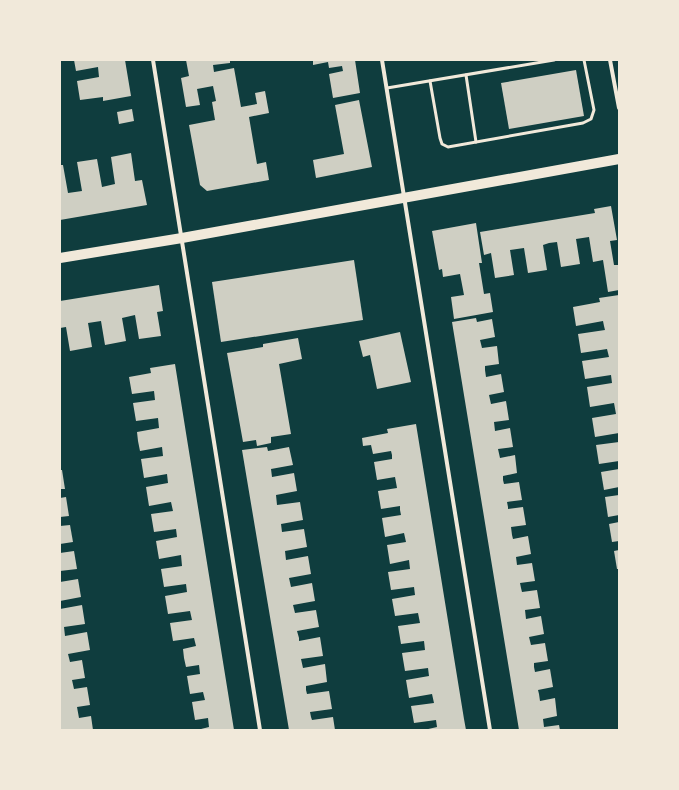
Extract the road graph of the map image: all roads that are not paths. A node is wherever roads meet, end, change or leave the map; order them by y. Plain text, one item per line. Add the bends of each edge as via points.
1 (153, 60) edge
2 (382, 60) edge
3 (554, 60) edge
4 (584, 60) edge
5 (610, 60) edge
6 (466, 75) junction
7 (430, 81) junction
8 (387, 88) junction
9 (619, 108) edge
10 (476, 142) junction
11 (619, 159) edge
12 (404, 197) junction
13 (182, 238) junction
14 (60, 258) edge
15 (260, 730) edge
16 (490, 730) edge

1 - 13 street
2 - 8 street
3 - 6 lane
4 - 10 lane via 594,110 591,119 583,124
5 - 9 street
6 - 7 lane
6 - 10 lane
7 - 8 lane
7 - 10 lane via 442,144 448,147
8 - 12 street
11 - 12 main road
12 - 13 main road
12 - 16 street
13 - 14 main road
13 - 15 street

